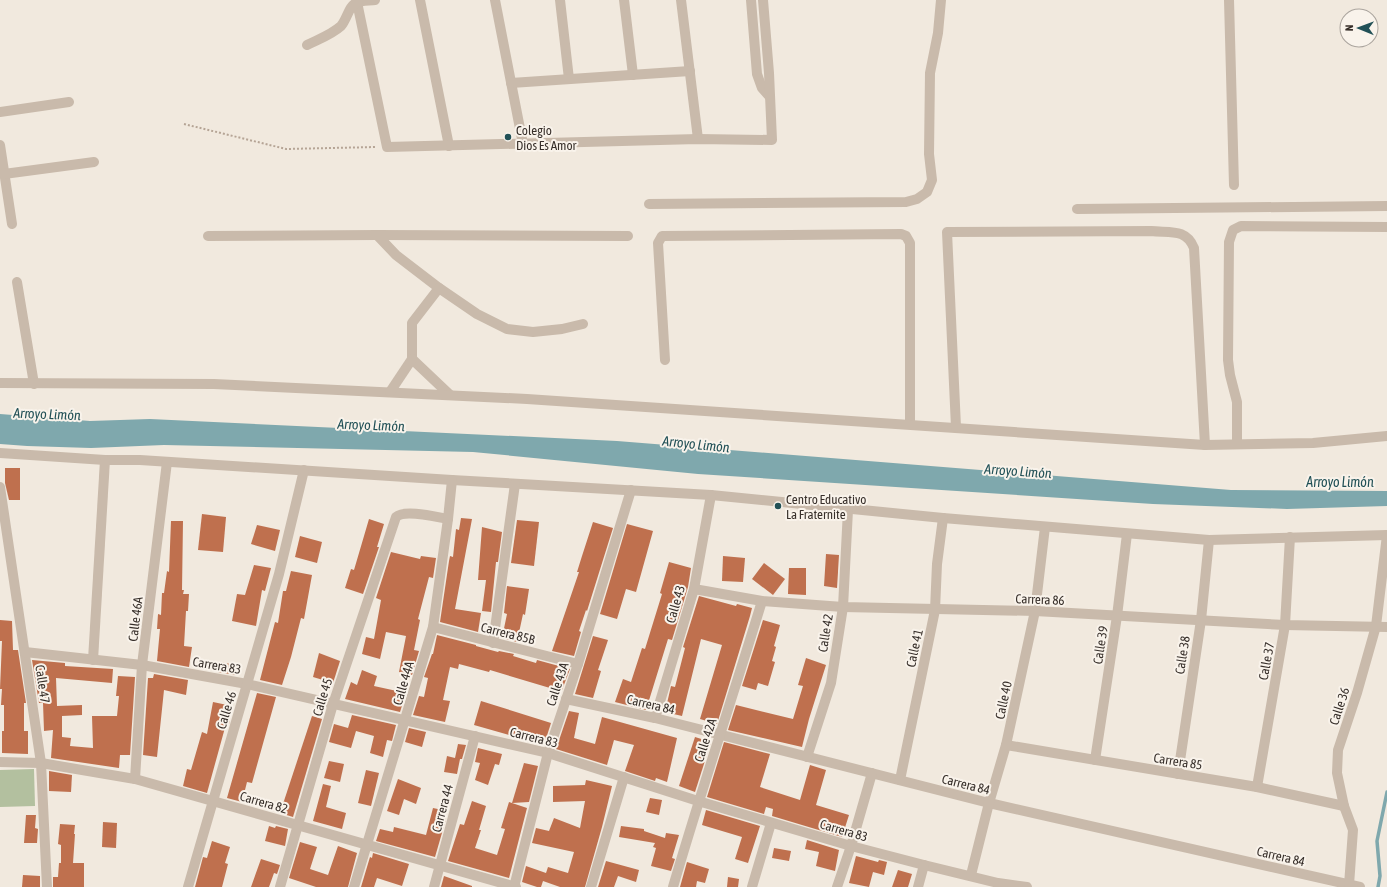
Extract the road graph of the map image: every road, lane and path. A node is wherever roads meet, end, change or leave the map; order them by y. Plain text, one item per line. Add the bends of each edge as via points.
1 (375, 0) edge
2 (420, 0) edge
3 (495, 0) edge
4 (560, 0) edge
5 (624, 0) edge
6 (681, 0) edge
7 (751, 0) edge
8 (763, 0) edge
9 (941, 0) edge
10 (1229, 0) edge
11 (357, 2) junction
12 (307, 45) dead end
13 (690, 72) junction
14 (634, 75) junction
15 (569, 79) junction
16 (511, 83) junction
17 (770, 97) junction
18 (69, 102) dead end
19 (0, 112) edge
20 (184, 124) dead end
21 (698, 139) junction
22 (523, 144) junction
23 (0, 145) edge
24 (448, 146) junction
25 (387, 147) junction
26 (94, 162) dead end
27 (4, 174) junction
28 (1234, 185) dead end
29 (649, 204) dead end
30 (1387, 206) edge
31 (1077, 209) dead end
32 (12, 224) dead end
33 (1387, 227) edge
34 (377, 235) junction
35 (208, 236) dead end
36 (628, 236) dead end
37 (17, 282) dead end
38 (439, 288) junction
39 (583, 324) dead end
40 (412, 359) junction
41 (666, 360) dead end
42 (0, 383) edge
43 (34, 384) junction
44 (390, 392) junction
45 (450, 395) junction
46 (910, 424) junction
47 (956, 427) junction
48 (1387, 436) edge
49 (1237, 444) junction
50 (1205, 445) junction
51 (0, 453) edge
52 (105, 460) junction
53 (167, 462) junction
54 (304, 470) junction
55 (452, 480) junction
56 (515, 484) junction
57 (0, 487) edge
58 (631, 490) junction
59 (711, 495) junction
60 (848, 510) junction
61 (943, 518) junction
62 (448, 519) junction
63 (1045, 526) junction
64 (1126, 534) junction
65 (1387, 535) edge
66 (1290, 538) junction
67 (1209, 540) junction
68 (694, 588) junction
69 (762, 601) junction
70 (842, 607) junction
71 (935, 610) junction
72 (1035, 611) junction
73 (1117, 616) junction
74 (1201, 620) junction
75 (1285, 625) junction
76 (1376, 626) junction
77 (433, 627) junction
78 (1387, 627) edge
79 (493, 643) junction
80 (25, 652) junction
81 (93, 660) junction
82 (578, 664) junction
83 (142, 665) junction
84 (247, 684) junction
85 (566, 699) junction
86 (333, 704) junction
87 (655, 718) junction
88 (406, 720) junction
89 (721, 735) junction
90 (475, 736) junction
91 (1006, 746) junction
92 (548, 753) junction
93 (807, 757) junction
94 (1095, 760) junction
95 (0, 762) edge
96 (41, 763) junction
97 (872, 773) junction
98 (1178, 774) junction
99 (624, 777) junction
100 (135, 779) junction
101 (900, 780) junction
102 (1257, 787) junction
103 (212, 800) junction
104 (698, 801) junction
105 (989, 803) junction
106 (1344, 806) junction
107 (772, 823) junction
108 (299, 826) junction
109 (367, 846) junction
110 (851, 846) junction
111 (924, 865) junction
112 (440, 866) junction
113 (971, 875) junction
114 (997, 885) edge
115 (1349, 885) junction
116 (47, 887) edge
117 (188, 887) edge
118 (280, 887) edge
119 (354, 887) edge
120 (434, 887) edge
121 (515, 887) edge
122 (592, 887) edge
123 (673, 887) edge
124 (752, 887) edge
125 (837, 887) edge
126 (918, 887) edge
127 (1027, 887) edge
128 (1360, 887) edge

1 - 11 street
2 - 24 street
3 - 16 street
4 - 15 street
5 - 14 street
6 - 13 street
7 - 17 street via 757,74 762,88
8 - 17 street
9 - 29 street via 930,73 929,154 932,180 927,192 917,199 906,202
10 - 28 street
11 - 12 street via 336,30
11 - 25 street
13 - 14 street
13 - 21 street
14 - 15 street
15 - 16 street
16 - 22 street
17 - 21 street via 772,140
18 - 19 street
20 - 25 path via 286,149
21 - 22 street
22 - 24 street
23 - 27 street
24 - 25 street
26 - 27 street
27 - 32 street
30 - 31 street
33 - 49 street via 1241,226 1233,230 1228,242 1228,360 1237,402
34 - 35 street
34 - 36 street
34 - 38 street via 396,255
37 - 43 street
38 - 39 street via 477,314 507,329 533,332
38 - 40 street via 412,323
40 - 44 street
40 - 45 street
41 - 46 street via 658,243 662,236 901,234 906,236 910,243
42 - 43 street
43 - 44 street via 214,384
44 - 45 street
45 - 46 street
46 - 47 street
47 - 50 street
47 - 50 street via 946,232 1151,231 1182,234 1192,242 1194,248
48 - 49 street via 1313,443
49 - 50 street
51 - 52 street
52 - 53 street
52 - 81 street
53 - 54 street
53 - 83 street, Calle 46A
54 - 55 street
54 - 84 street, Calle 46
55 - 56 street
55 - 62 street, Calle 44A
56 - 58 street
56 - 79 street
57 - 80 street, Calle 47
58 - 59 street
58 - 82 street, Calle 43A
59 - 60 street
59 - 68 street, Calle 43
60 - 61 street
60 - 70 street, Calle 42
61 - 63 street
61 - 71 street, Calle 41
62 - 77 street, Calle 44A
62 - 86 street, Calle 45 via 407,513 396,517
63 - 64 street
63 - 72 street, Calle 40
64 - 67 street
64 - 73 street, Calle 39
65 - 66 street
65 - 76 street, Calle 36
66 - 67 street
66 - 75 street, Calle 37
67 - 74 street, Calle 38
68 - 69 street, Carrera 86
68 - 87 street, Calle 43
69 - 70 street, Carrera 86
69 - 89 street, Calle 42A
70 - 71 street, Carrera 86
70 - 93 street, Calle 42 via 831,683
71 - 72 street, Carrera 86
71 - 101 street, Calle 41
72 - 73 street, Carrera 86
72 - 91 street, Calle 40
73 - 74 street, Carrera 86
73 - 94 street, Calle 39
74 - 75 street, Carrera 86
74 - 98 street, Calle 38
75 - 76 street, Carrera 86
75 - 102 street, Calle 37
76 - 78 street, Carrera 86
76 - 106 street, Calle 36 via 1338,750 1337,773
77 - 79 street, Carrera 85B
77 - 88 street, Calle 44A
79 - 82 street, Carrera 85B
80 - 81 street, Carrera 83
80 - 96 street, Calle 47
81 - 83 street, Carrera 83
82 - 85 street, Calle 43A
83 - 84 street, Carrera 83
83 - 100 street, Calle 46A
84 - 86 street, Carrera 83
84 - 103 street, Calle 46
85 - 87 street, Carrera 84
85 - 92 street, Calle 43A
86 - 88 street, Carrera 83
86 - 108 street, Calle 45
87 - 89 street, Carrera 84
88 - 90 street, Carrera 83
88 - 109 street, Calle 44A
89 - 93 street, Carrera 84
89 - 104 street, Calle 42A
90 - 92 street, Carrera 83
90 - 112 street, Carrera 44
91 - 94 street, Carrera 85
91 - 105 street, Calle 40
92 - 99 street, Carrera 83
92 - 121 street, Calle 43A
93 - 97 street, Carrera 84
94 - 98 street, Carrera 85
95 - 96 street, Carrera 82
96 - 100 street, Carrera 82
96 - 116 street, Calle 47
97 - 101 street, Carrera 84
97 - 110 street
98 - 102 street, Carrera 85
99 - 104 street, Carrera 83
99 - 122 street
100 - 103 street, Carrera 82
101 - 105 street, Carrera 84
102 - 106 street, Carrera 85
103 - 108 street, Carrera 82
103 - 117 street, Calle 46
104 - 107 street, Carrera 83
104 - 123 street, Calle 42A
105 - 113 street, Calle 40
105 - 115 street, Carrera 84
106 - 115 street, Calle 36 via 1353,830
107 - 110 street, Carrera 83
107 - 124 street
108 - 109 street, Carrera 82
108 - 118 street, Calle 45
109 - 112 street, Carrera 82
109 - 119 street, Calle 44A
110 - 111 street, Carrera 83
110 - 125 street
111 - 113 street, Carrera 83
111 - 126 street
112 - 120 street, Carrera 44
112 - 121 street, Carrera 82
113 - 114 street, Carrera 83
114 - 127 street, Carrera 83
115 - 128 street, Carrera 84

